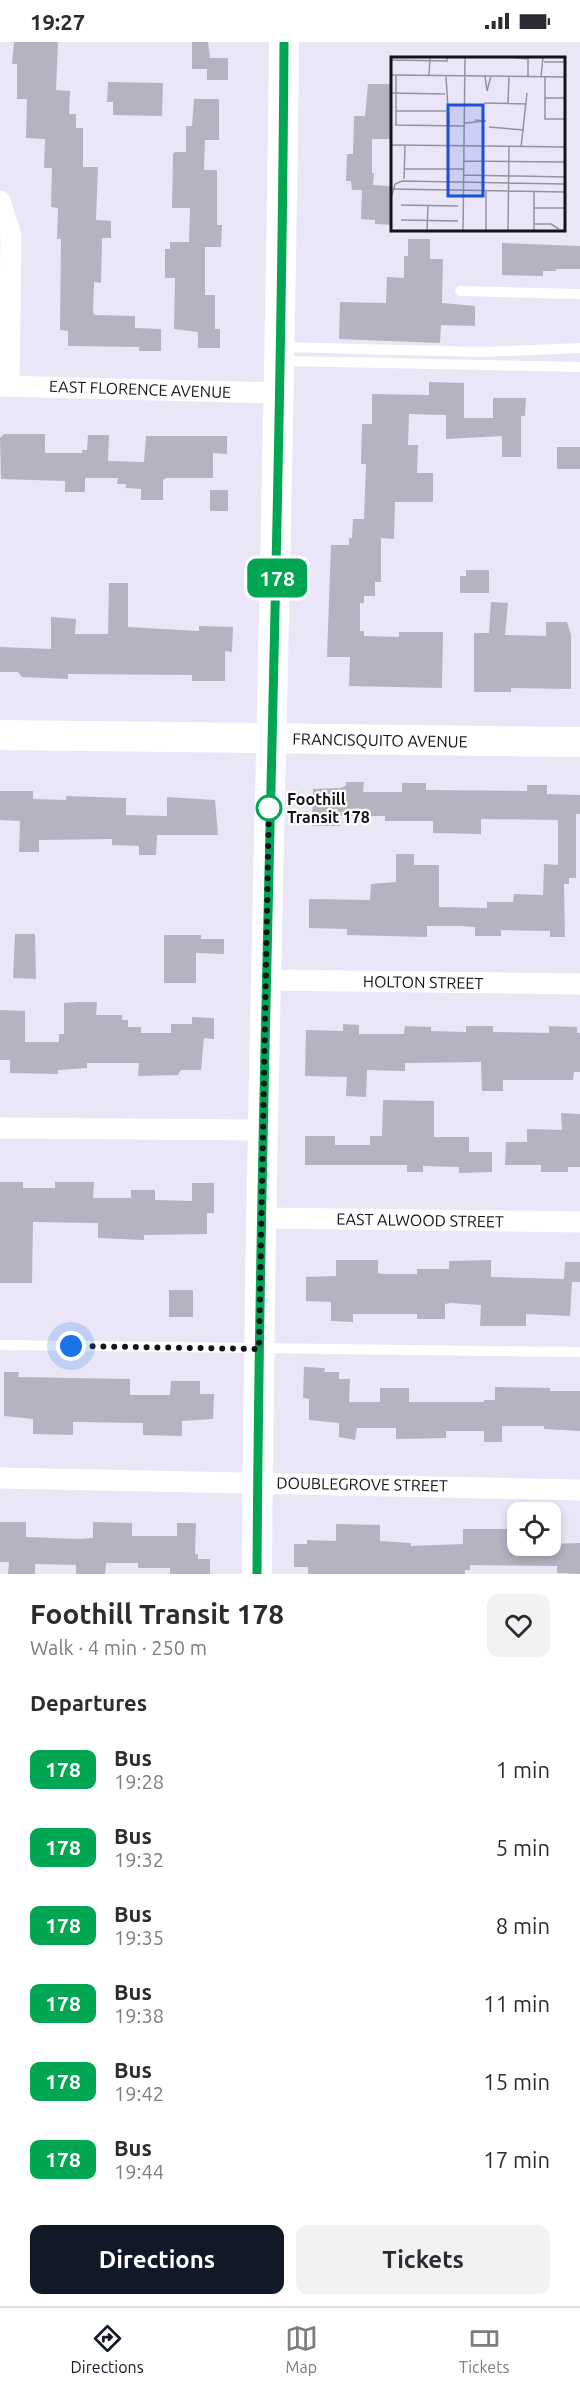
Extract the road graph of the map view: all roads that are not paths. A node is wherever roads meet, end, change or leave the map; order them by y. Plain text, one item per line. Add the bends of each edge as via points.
1 (284, 42) edge
2 (0, 201) edge
3 (460, 291) dead end
4 (580, 294) edge
5 (580, 348) edge
6 (282, 354) junction
7 (580, 367) edge
8 (4, 386) edge
9 (280, 393) junction
10 (0, 735) edge
11 (271, 738) junction
12 (580, 742) edge
13 (265, 980) junction
14 (580, 984) edge
15 (0, 1128) edge
16 (262, 1130) junction
17 (261, 1218) junction
18 (580, 1222) edge
19 (0, 1345) edge
20 (259, 1349) junction
21 (580, 1352) edge
22 (0, 1478) edge
23 (257, 1482) junction
24 (580, 1490) edge
25 (257, 1574) edge

1 - 6 main road
2 - 8 street via 11,236
3 - 4 lane
5 - 6 lane
6 - 7 lane
6 - 9 main road
8 - 9 street, EAST FLORENCE AVENUE
9 - 11 main road
10 - 11 main road, FRANCISQUITO AVENUE
11 - 12 main road, FRANCISQUITO AVENUE
11 - 13 main road
13 - 14 street, HOLTON STREET
13 - 16 main road
15 - 16 street
16 - 17 main road
17 - 18 street, EAST ALWOOD STREET
17 - 20 main road
19 - 20 lane
20 - 21 lane
20 - 23 main road
22 - 23 street, DOUBLEGROVE STREET
23 - 24 street, DOUBLEGROVE STREET
23 - 25 main road

